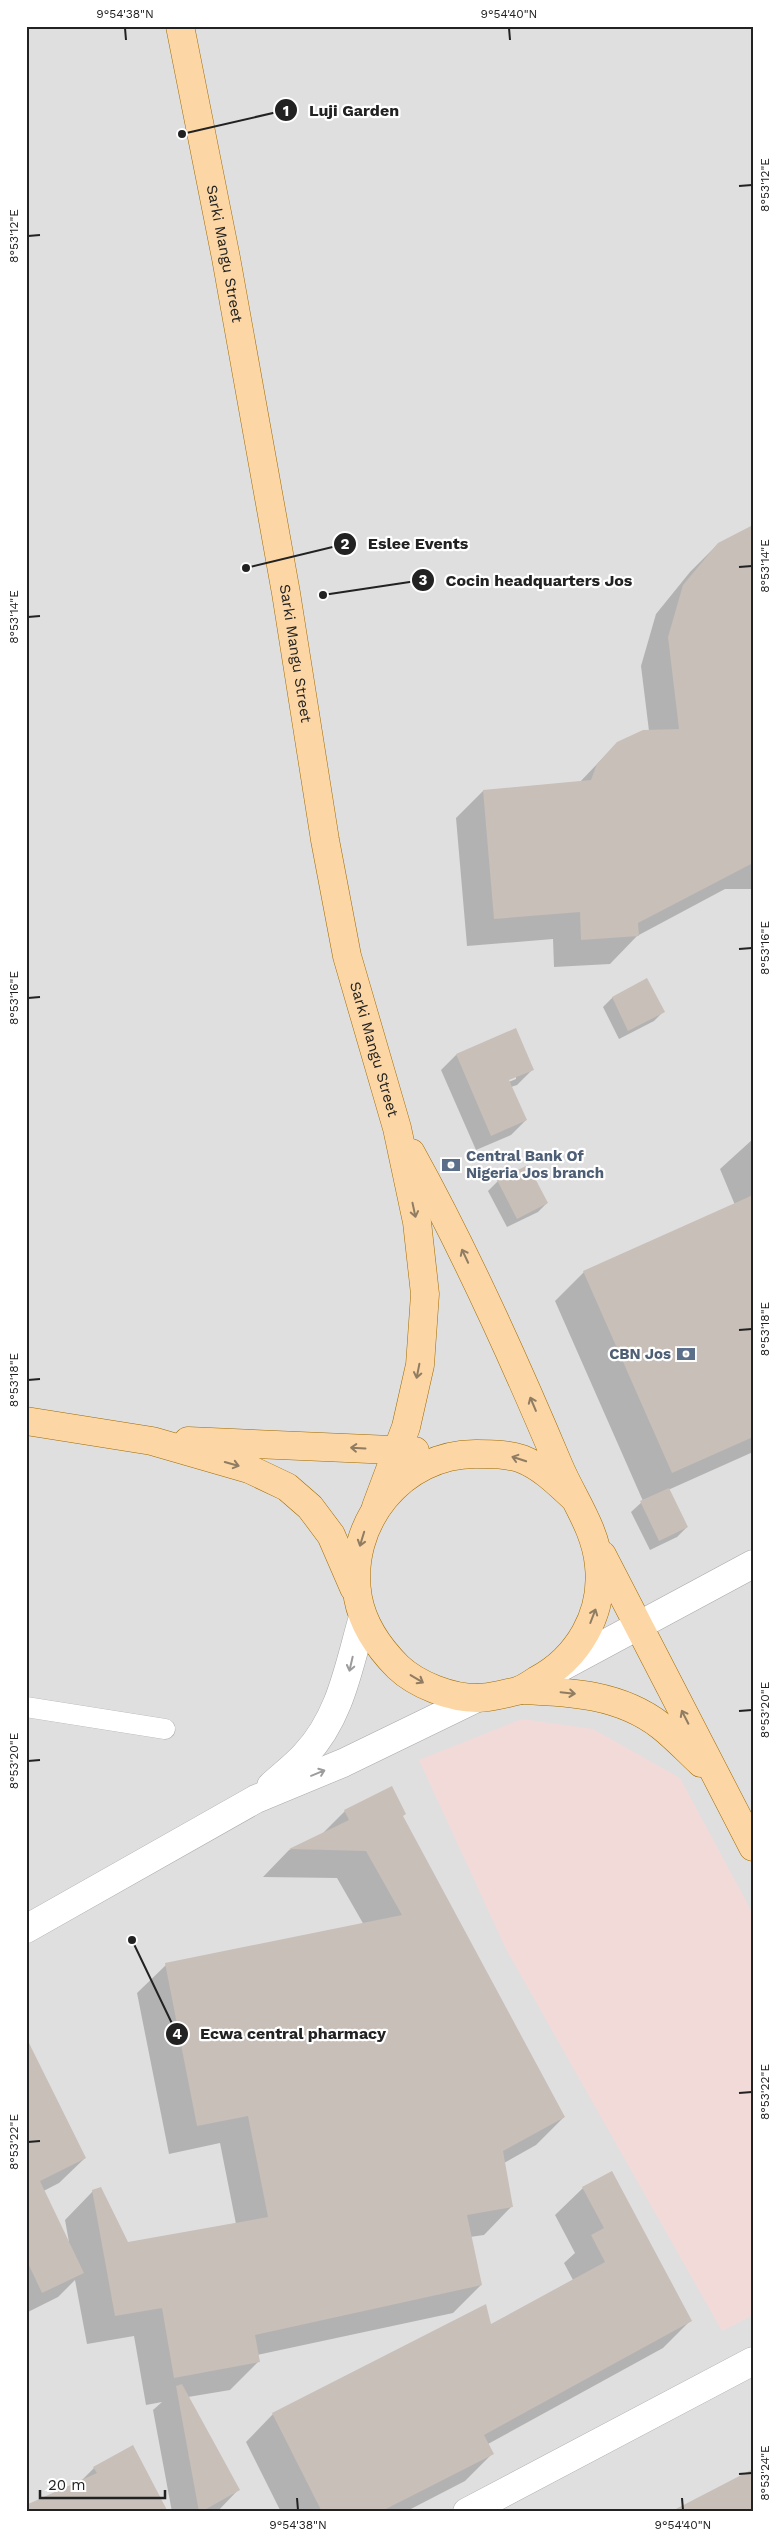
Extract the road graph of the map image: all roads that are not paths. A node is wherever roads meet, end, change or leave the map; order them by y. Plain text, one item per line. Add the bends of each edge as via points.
1 (180, 26) edge
2 (397, 1128) junction
3 (26, 1421) edge
4 (152, 1441) junction
5 (398, 1450) junction
6 (459, 1454) junction
7 (572, 1497) junction
8 (376, 1507) junction
9 (596, 1542) junction
10 (753, 1564) edge
11 (361, 1606) junction
12 (638, 1626) junction
13 (556, 1670) junction
14 (520, 1690) junction
15 (477, 1698) junction
16 (26, 1707) edge
17 (165, 1730) dead end
18 (714, 1776) junction
19 (256, 1799) junction
20 (753, 1847) edge
21 (26, 1929) edge
22 (753, 2362) edge
23 (467, 2512) edge

1 - 2 main road, Sarki Mangu Street via 226,258 286,592 325,840 347,956
2 -> 5 main road via 417,1222 425,1294 420,1365
7 -> 2 main road via 510,1352 446,1216
3 - 4 main road
5 -> 4 main road
4 -> 11 main road via 249,1469 287,1487 310,1507 331,1535
5 - 6 main road
5 - 8 main road
7 -> 6 main road via 541,1469 523,1459 501,1454
6 - 8 main road via 430,1463 405,1477
7 - 9 main road
8 -> 11 main road via 359,1546
9 - 12 main road
13 -> 9 main road via 575,1649 597,1607 600,1584
10 - 12 street
11 -> 15 main road via 372,1636 400,1668 436,1690
11 -> 19 street via 346,1684 329,1721 306,1754
12 - 13 street
18 -> 12 main road
13 - 14 main road
14 - 15 main road
14 -> 18 main road via 604,1698 634,1709 660,1726
19 -> 15 street via 343,1763
16 - 17 lane
18 - 20 main road
19 - 21 street
22 - 23 street

